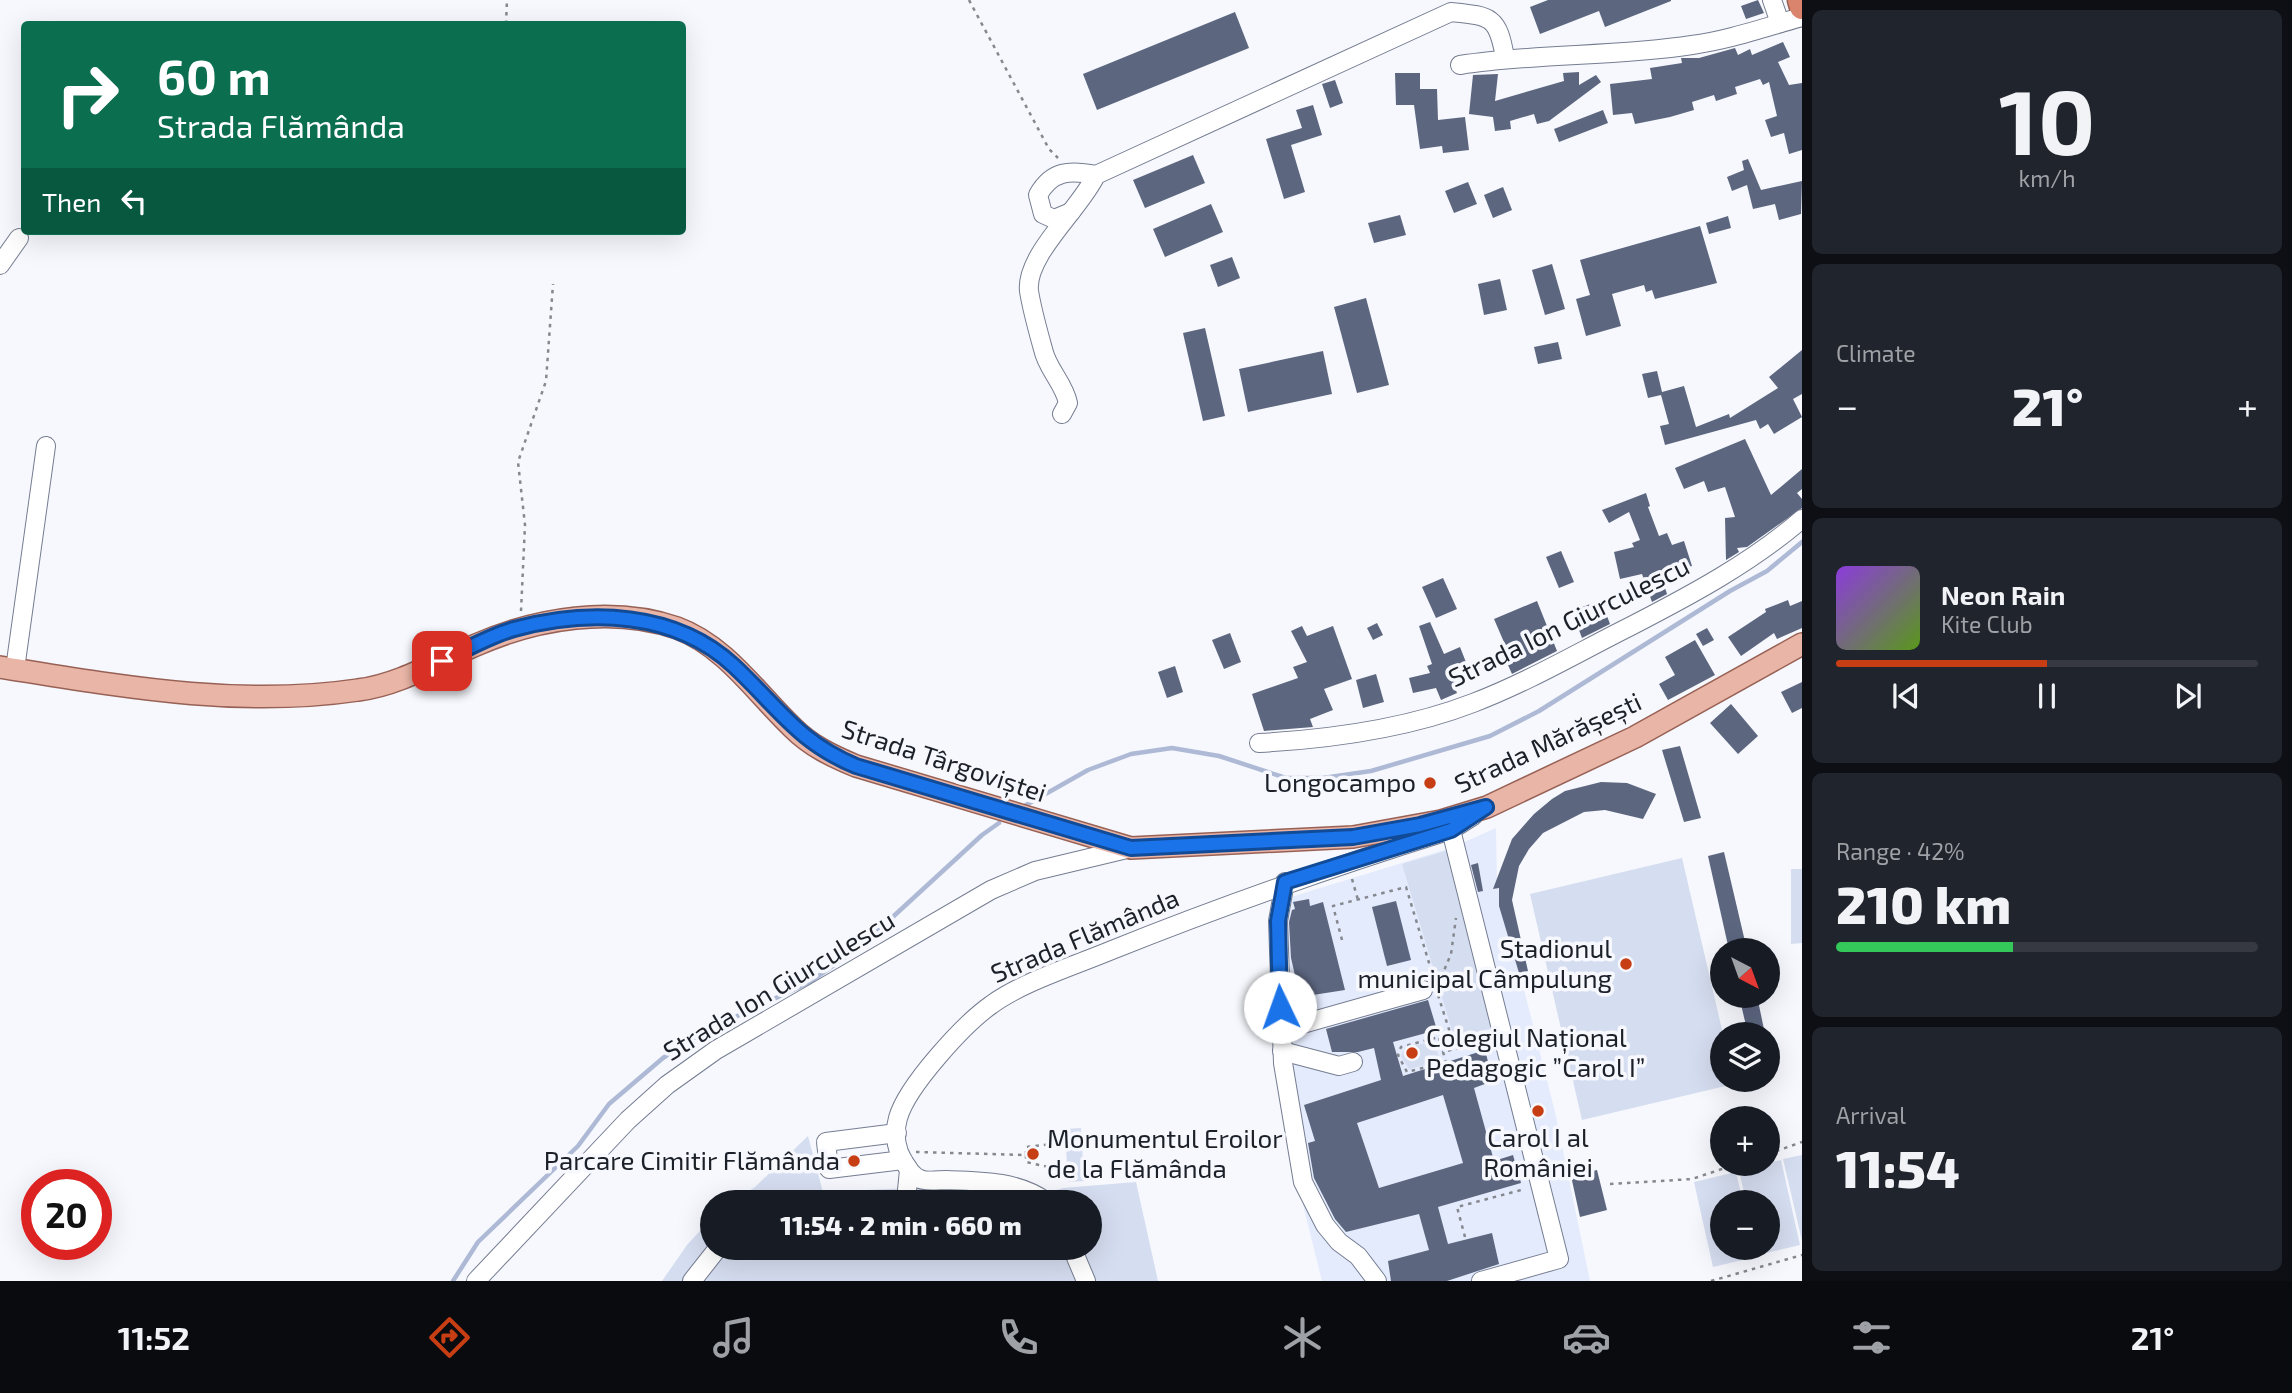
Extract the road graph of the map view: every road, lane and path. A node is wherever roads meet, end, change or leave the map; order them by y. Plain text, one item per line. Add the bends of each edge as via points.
1 (507, 0) edge
2 (968, 0) edge
3 (1773, 0) edge
4 (1800, 0) edge
5 (1802, 7) edge
6 (1482, 8) edge
7 (1802, 17) edge
8 (506, 21) edge
9 (1780, 23) junction
10 (1505, 58) junction
11 (1460, 65) dead end
12 (1070, 170) junction
13 (1096, 176) junction
14 (1074, 210) junction
15 (19, 238) dead end
16 (0, 265) edge
17 (553, 284) dead end
18 (1062, 414) dead end
19 (46, 446) dead end
20 (1802, 519) edge
21 (520, 628) junction
22 (1802, 644) edge
23 (4, 667) edge
24 (1259, 743) dead end
25 (1486, 807) junction
26 (1451, 830) junction
27 (1131, 848) junction
28 (1348, 862) junction
29 (1285, 882) junction
30 (1468, 898) junction
31 (1358, 900) junction
32 (1342, 940) dead end
33 (1430, 989) junction
34 (1281, 1030) junction
35 (1504, 1032) junction
36 (1453, 1042) junction
37 (1282, 1051) junction
38 (1353, 1062) dead end
39 (897, 1133) junction
40 (1802, 1142) edge
41 (1061, 1143) dead end
42 (1780, 1150) edge
43 (1026, 1155) junction
44 (903, 1161) junction
45 (1062, 1170) dead end
46 (1710, 1173) edge
47 (1541, 1184) junction
48 (1611, 1184) dead end
49 (905, 1190) edge
50 (1024, 1190) edge
51 (1465, 1237) dead end
52 (1802, 1255) edge
53 (709, 1260) edge
54 (1077, 1260) edge
55 (476, 1281) edge
56 (692, 1281) edge
57 (1086, 1281) edge
58 (1377, 1281) edge
59 (1481, 1281) edge
60 (1711, 1281) edge

1 - 8 path
2 - 12 path via 1048,149
3 - 9 street
4 - 5 highway
6 - 10 street via 1500,29
6 - 13 street via 1451,12
7 - 9 street
9 - 10 street via 1695,45
10 - 11 street
12 - 13 street
12 - 14 street via 1056,175 1038,195 1043,214 1054,219
13 - 14 street
14 - 18 street via 1038,256 1029,288 1043,353 1065,388 1068,402
15 - 16 street
17 - 21 path via 546,382 518,462 525,525
19 - 23 street
20 - 24 street, Strada Ion Giurculescu via 1745,562 1649,616 1473,703 1431,717 1347,734
21 - 23 main road, Strada Târgoviștei via 361,690 302,696 162,692
21 - 27 main road, Strada Târgoviștei via 552,620 605,618 678,628 733,665 794,730 824,753
22 - 25 main road, Strada Mărășești via 1636,737
25 - 26 street, Strada Flămânda
25 - 27 main road, Strada Mărășești via 1353,837
26 - 28 street, Strada Flămânda
26 - 30 street
27 - 55 street, Strada Ion Giurculescu via 1035,870 991,890 716,1050 628,1120
28 - 29 street, Strada Flămânda
28 - 31 path
29 - 34 street via 1278,921
29 - 39 street, Strada Flămânda via 1046,977 991,1004 937,1057 898,1117
30 - 33 path via 1457,914 1451,954
30 - 35 street
31 - 32 path via 1333,906
31 - 33 path via 1406,887
33 - 34 street
33 - 36 path
34 - 37 street
35 - 36 path
35 - 36 path via 1443,1052 1446,1062 1407,1072 1401,1066 1401,1047 1439,1037 1440,1045
35 - 47 street
37 - 38 street via 1339,1066
37 - 58 street via 1303,1182 1325,1225
39 - 44 street, Strada Flămânda
39 - 44 street via 826,1142 829,1169
40 - 42 path
41 - 43 path via 1026,1147
43 - 44 path
43 - 45 path via 1026,1162
44 - 49 street, Strada Flămânda
44 - 50 street via 920,1179 982,1181
46 - 48 path via 1692,1179
47 - 51 path via 1457,1207
47 - 59 street via 1559,1259
52 - 60 path
53 - 56 street
54 - 57 street

